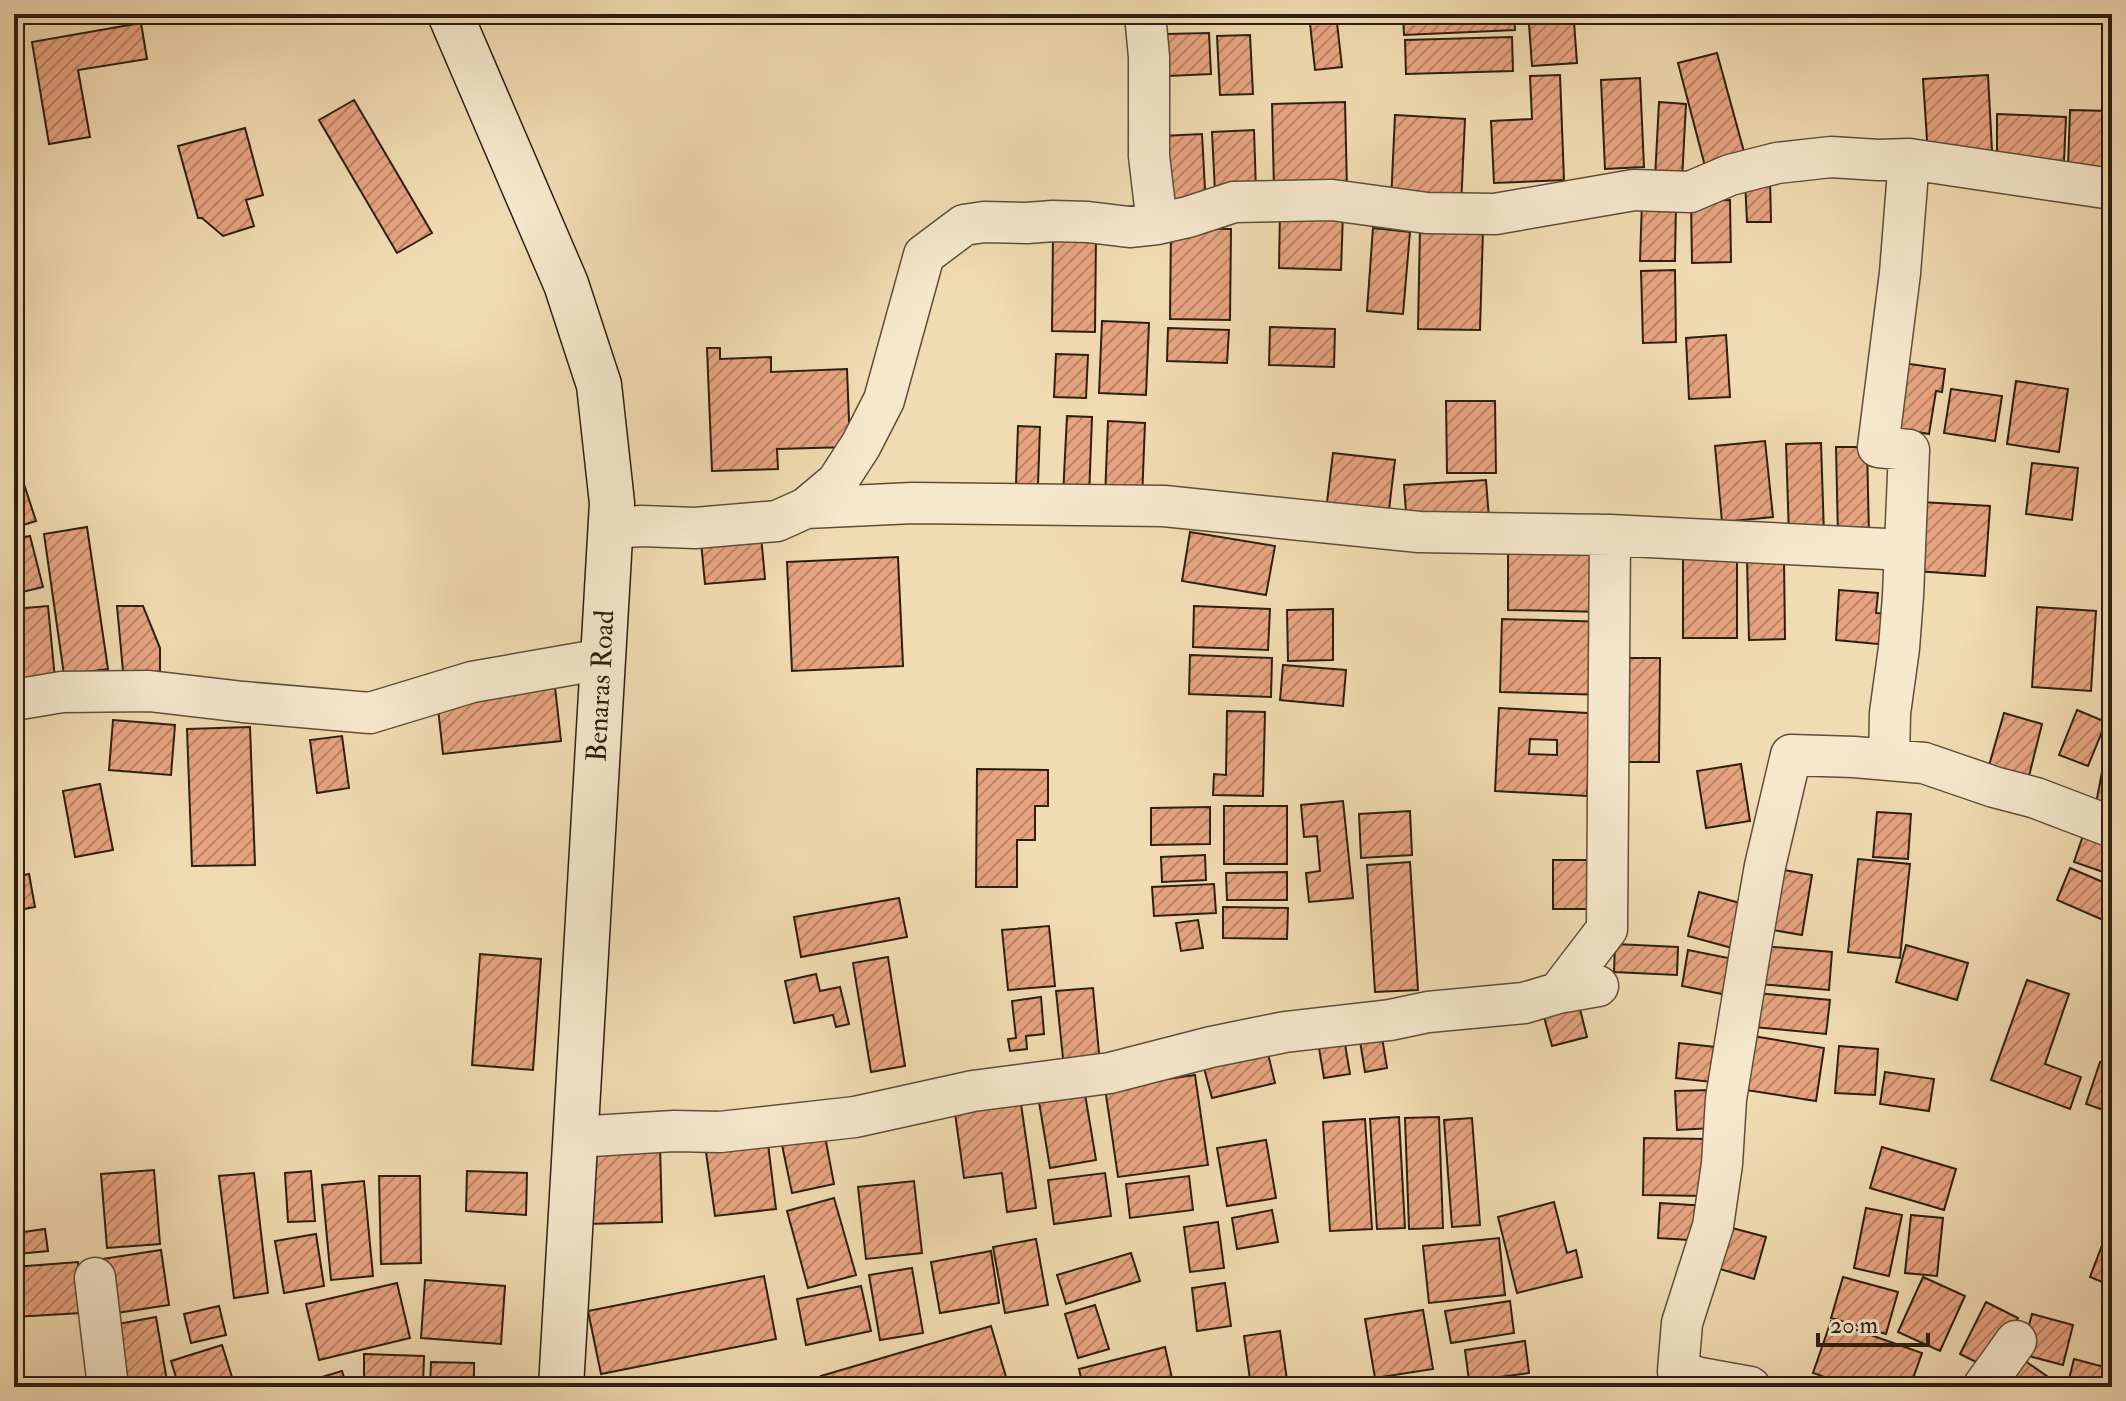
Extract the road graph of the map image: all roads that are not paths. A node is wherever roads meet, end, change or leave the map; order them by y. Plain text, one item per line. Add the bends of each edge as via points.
1 (450, 14) edge
2 (1145, 14) edge
3 (1909, 159) junction
4 (2112, 189) edge
5 (1157, 224) junction
6 (806, 508) junction
7 (610, 528) junction
8 (1610, 535) junction
9 (1905, 550) junction
10 (603, 659) junction
11 (14, 700) edge
12 (1889, 760) junction
13 (2112, 827) edge
14 (1598, 986) dead end
15 (1558, 993) junction
16 (575, 1137) junction
17 (95, 1278) dead end
18 (2016, 1341) dead end
19 (108, 1387) edge
20 (561, 1387) edge
21 (1750, 1387) edge
22 (1983, 1387) edge

1 - 7 main road, Benaras Road via 566,284 599,385
2 - 5 street via 1149,156
3 - 4 street
3 - 5 street via 1831,157 1777,163 1690,192 1634,190 1495,214 1427,213 1332,200 1234,202
3 - 9 street via 1878,447 1909,450
5 - 6 street via 984,222 964,225 924,255 884,400 837,482
6 - 7 street via 777,521 738,526
6 - 8 street via 913,503 1164,506 1419,532
7 - 10 main road, Benaras Road
8 - 9 street
8 - 15 street via 1607,929
9 - 12 street
10 - 11 street via 472,682 370,713 149,691 62,692
10 - 16 main road, Benaras Road
12 - 13 street via 1924,763
12 - 21 street via 1791,755 1782,787 1726,1099 1713,1226 1682,1323 1678,1371
14 - 15 street
15 - 16 street via 1524,1003 1285,1032 1110,1073 973,1091 855,1117 720,1132
16 - 20 main road, Benaras Road
17 - 19 street
18 - 22 street

